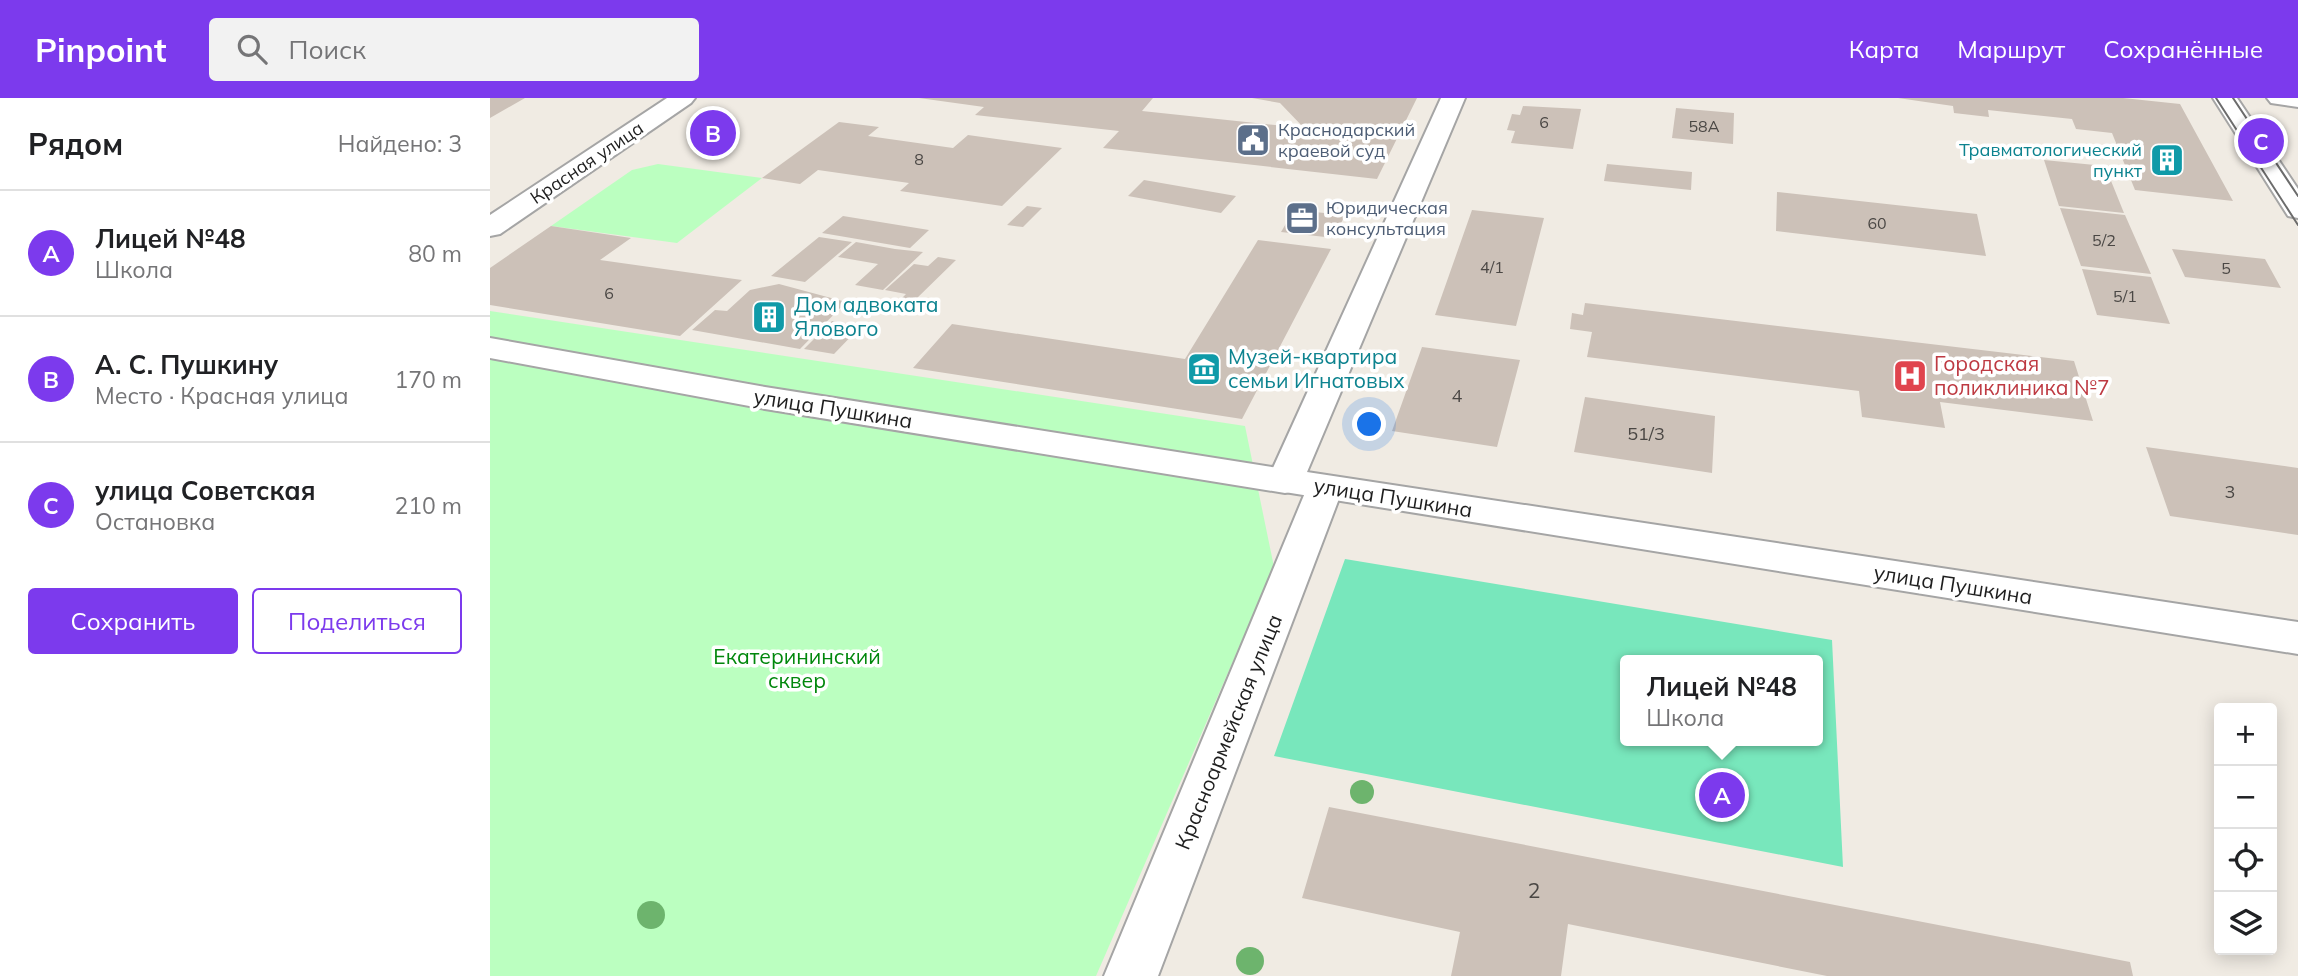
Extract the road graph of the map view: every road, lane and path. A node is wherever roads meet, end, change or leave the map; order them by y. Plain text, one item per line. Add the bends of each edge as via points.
1 (683, 98) edge
2 (1453, 98) edge
3 (2225, 98) edge
4 (2279, 98) edge
5 (2298, 100) edge
6 (2298, 210) edge
7 (490, 228) edge
8 (490, 348) edge
9 (1305, 485) junction
10 (2298, 638) edge
11 (1131, 976) edge

1 - 7 street, Красная улица
2 - 9 street, Красноармейская улица
3 - 6 street
4 - 5 street
8 - 9 street, улица Пушкина via 765,398
9 - 10 street, улица Пушкина
9 - 11 street, Красноармейская улица

